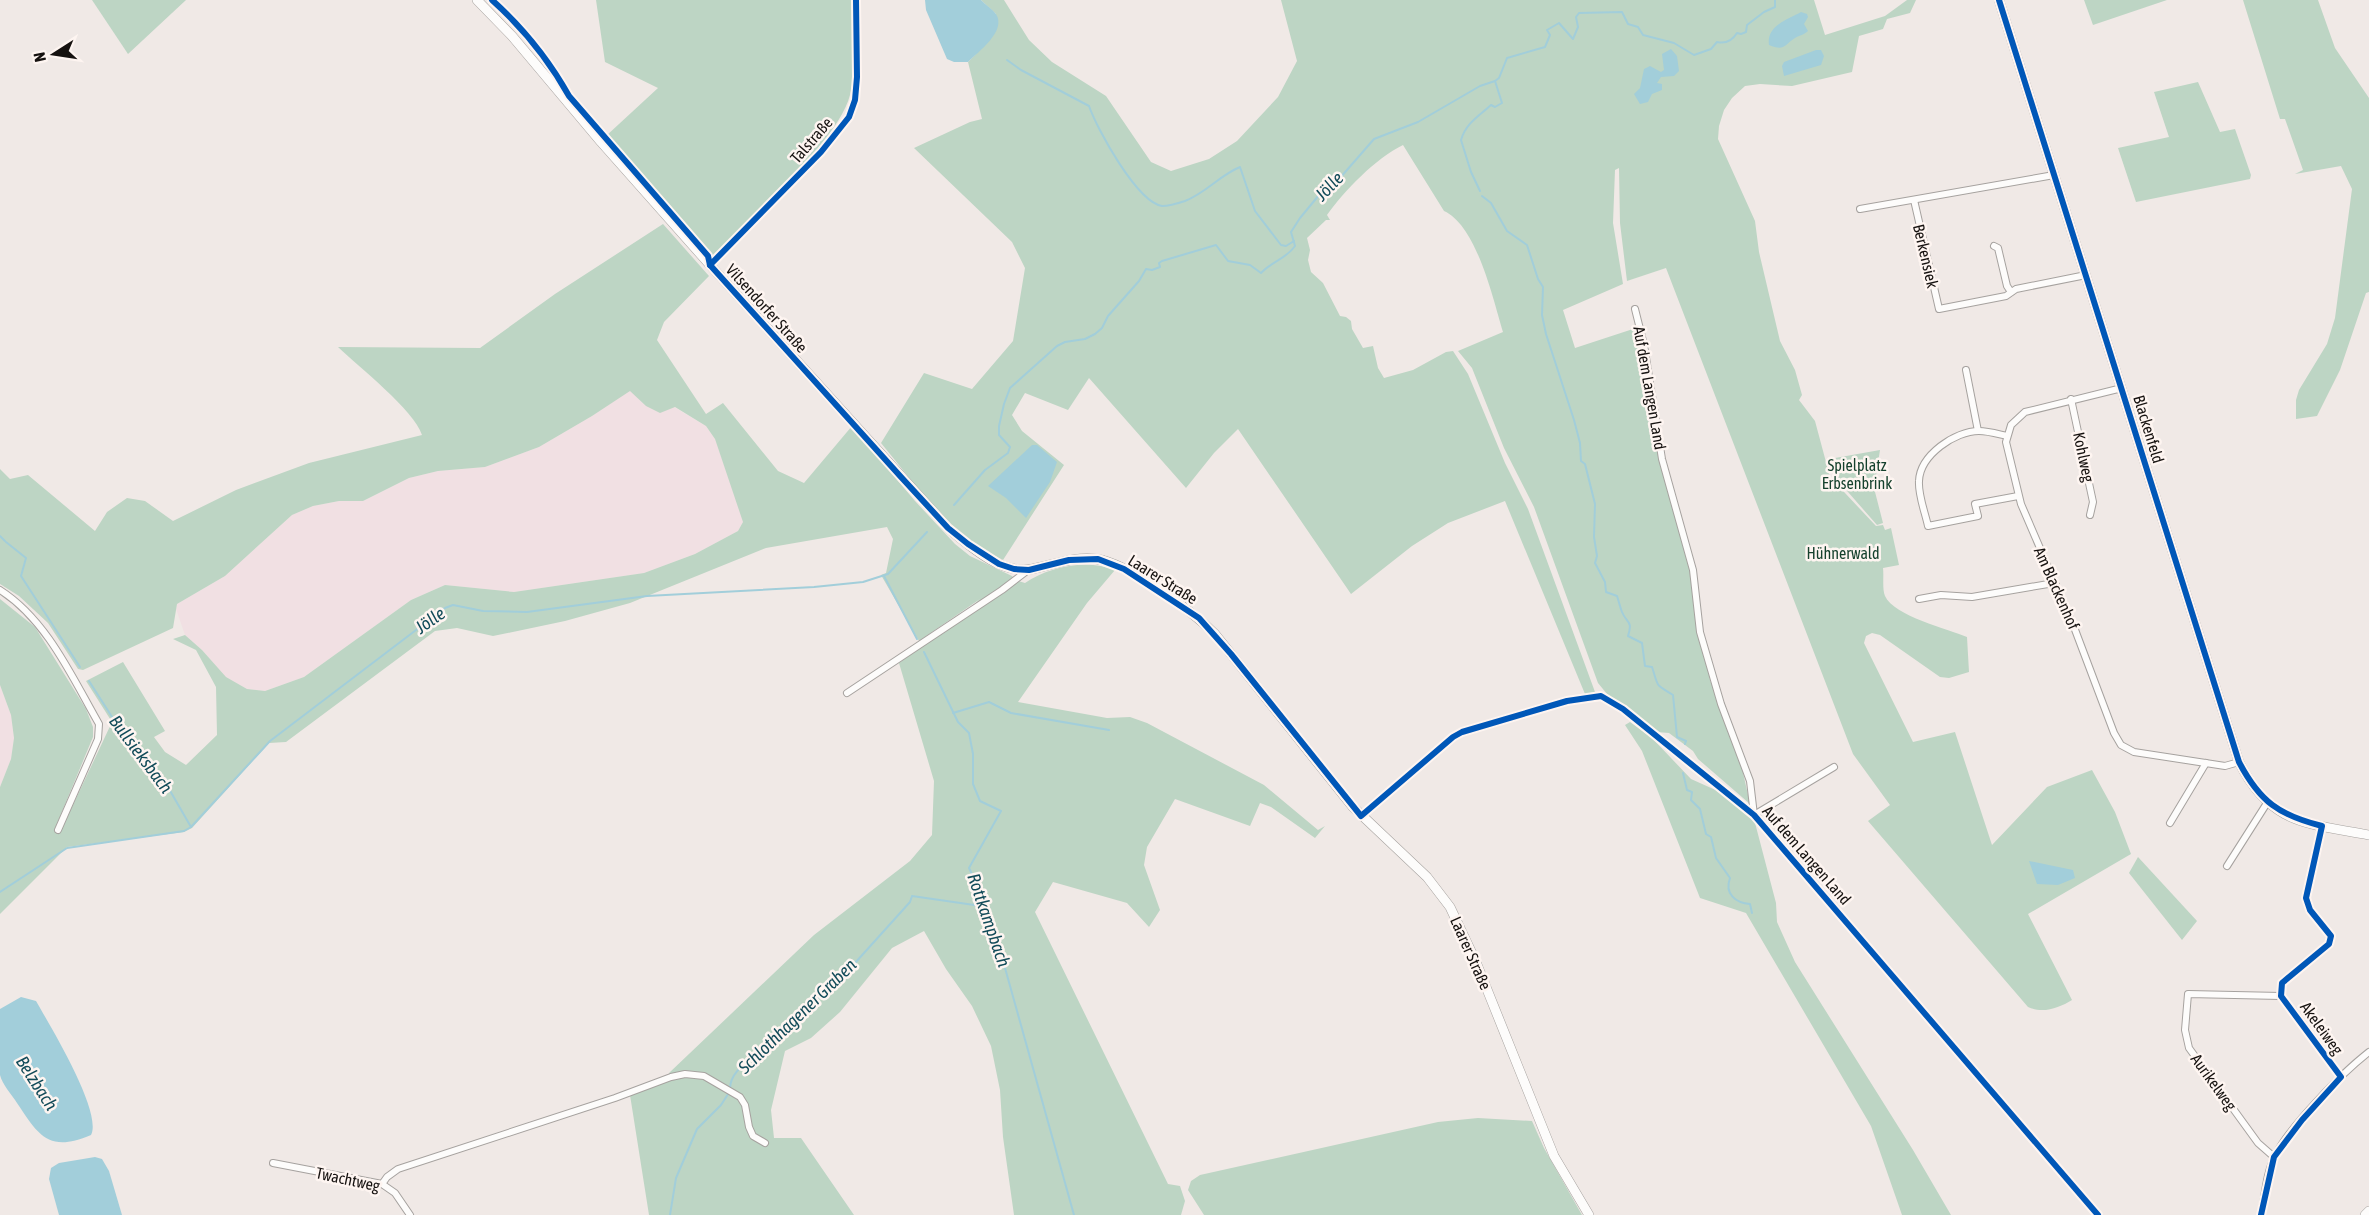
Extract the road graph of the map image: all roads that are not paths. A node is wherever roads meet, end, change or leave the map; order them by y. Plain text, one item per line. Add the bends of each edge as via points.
1 (477, 0) edge
2 (856, 0) edge
3 (1999, 0) edge
4 (2054, 175) junction
5 (1914, 200) junction
6 (1860, 209) dead end
7 (1994, 246) dead end
8 (710, 265) junction
9 (2086, 275) junction
10 (2011, 292) junction
11 (1635, 309) dead end
12 (1966, 370) dead end
13 (2122, 388) junction
14 (2071, 399) junction
15 (1978, 431) junction
16 (2007, 436) junction
17 (2018, 496) junction
18 (921, 498) joint
19 (2090, 515) dead end
20 (1029, 570) junction
21 (2054, 583) junction
22 (0, 590) edge
23 (1919, 599) dead end
24 (847, 693) dead end
25 (2240, 762) junction
26 (2206, 763) junction
27 (1834, 767) dead end
28 (2267, 803) junction
29 (1754, 815) junction
30 (1361, 816) junction
31 (2170, 823) dead end
32 (2322, 826) junction
33 (58, 830) dead end
34 (2369, 835) edge
35 (2227, 867) dead end
36 (2331, 936) dead end
37 (2188, 994) joint
38 (2369, 1052) edge
39 (2341, 1077) junction
40 (765, 1143) dead end
41 (2274, 1157) junction
42 (273, 1164) dead end
43 (382, 1184) junction
44 (2369, 1211) edge
45 (410, 1215) edge
46 (1589, 1215) edge
47 (2098, 1215) edge
48 (2261, 1215) edge
49 (2365, 1215) edge

1 - 8 street, Vilsendorfer Straße via 513,36
2 - 8 street, Talstraße via 857,77 849,117 821,152
3 - 4 street, Blackenfeld
4 - 5 street, Berkensiek
4 - 9 street, Blackenfeld
5 - 6 street, Berkensiek
5 - 10 street, Berkensiek via 1939,309
7 - 10 street via 1998,248
8 - 18 street, Vilsendorfer Straße
9 - 10 street, Berkensiek
9 - 13 street, Blackenfeld
11 - 29 street, Auf dem Langen Land via 1662,459 1693,570 1700,632 1750,781
12 - 15 street
13 - 14 street
13 - 25 street, Blackenfeld
14 - 16 street via 2021,414
14 - 19 street, Kohlweg via 2093,502
15 - 16 street
15 - 17 street via 1946,442 1921,471 1919,486 1928,526 1978,516 1976,504
16 - 17 street, Am Blackenhof
17 - 21 street, Am Blackenhof
18 - 20 street, Laarer Straße via 948,528 984,556 1014,569
20 - 24 street
20 - 30 street, Laarer Straße via 1069,560 1098,559 1125,569 1199,618
21 - 23 street via 1972,597 1941,595
21 - 26 street, Am Blackenhof via 2121,745 2142,754
22 - 33 street via 17,600 38,622 99,724 98,739
25 - 26 street, Am Blackenhof via 2225,766
25 - 28 street, Blackenfeld
26 - 31 street
27 - 29 street
28 - 32 street, Blackenfeld via 2295,819
28 - 35 street
29 - 30 street, Auf dem Langen Land via 1601,696 1568,701 1453,736
29 - 47 street, Auf dem Langen Land
30 - 46 street, Laarer Straße via 1427,877 1461,926 1541,1127
32 - 34 street, Blackenfeld
32 - 36 street via 2306,898 2310,910
37 - 39 street, Akeleiweg via 2281,996
37 - 41 street, Aurikelweg via 2185,1030 2189,1048 2258,1143
38 - 39 street
39 - 41 street via 2301,1120
40 - 43 street via 753,1137 740,1096 705,1076 685,1074 398,1169
41 - 48 street
42 - 43 street, Twachtweg
43 - 45 street, Twachtweg via 395,1193
44 - 49 street

